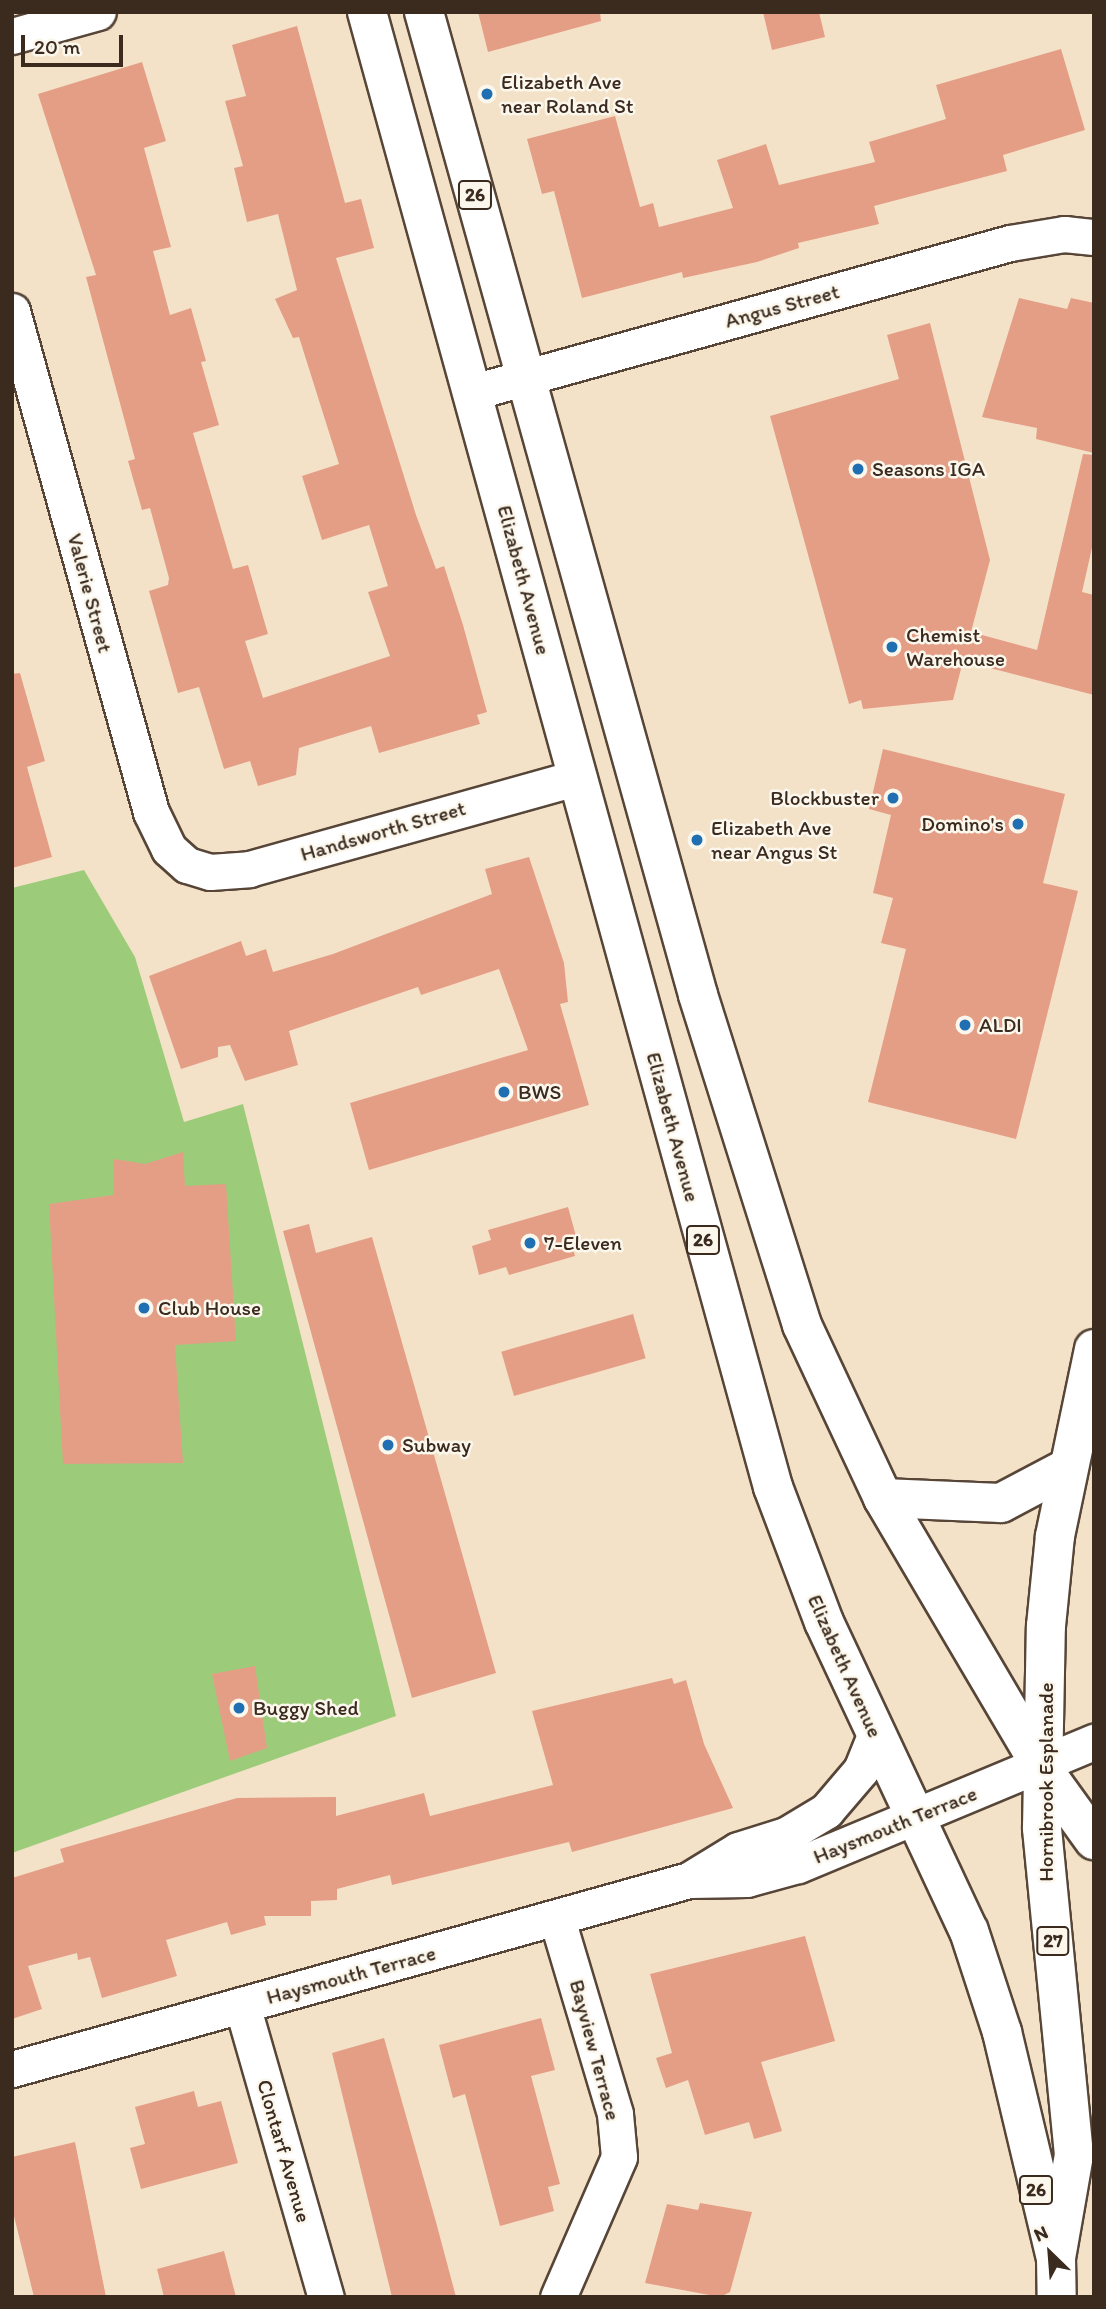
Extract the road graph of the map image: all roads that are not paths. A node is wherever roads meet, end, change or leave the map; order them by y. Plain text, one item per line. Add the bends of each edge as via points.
1 (98, 12) edge
2 (367, 12) edge
3 (424, 12) edge
4 (12, 36) edge
5 (1094, 237) edge
6 (12, 311) edge
7 (526, 378) junction
8 (473, 392) junction
9 (578, 777) junction
10 (187, 866) joint
11 (1094, 1349) edge
12 (1067, 1468) junction
13 (883, 1498) junction
14 (875, 1735) junction
15 (1094, 1742) edge
16 (1042, 1768) junction
17 (917, 1814) junction
18 (1094, 1840) edge
19 (689, 1880) junction
20 (557, 1919) junction
21 (242, 2006) junction
22 (12, 2069) edge
23 (1056, 2258) junction
24 (326, 2297) edge
25 (558, 2297) edge
26 (1057, 2297) edge

1 - 4 street
2 - 8 main road, Elizabeth Avenue / 26
3 - 7 main road, 26
5 - 7 street, Angus Street via 1064,234 1010,243
6 - 10 street, Valerie Street via 151,812 170,849
7 - 8 street, Angus Street
7 - 13 main road, 26 via 721,1073 802,1325
8 - 9 main road, Elizabeth Avenue / 26
9 - 10 street, Handsworth Street via 249,869 210,872
9 - 14 main road, Elizabeth Avenue / 26 via 773,1488
11 - 12 main road, Hornibrook Esplanade / 27
12 - 13 main road via 1000,1503
12 - 16 main road, Hornibrook Esplanade / 27 via 1046,1626
13 - 16 main road, 26
14 - 17 main road, Elizabeth Avenue / 26
14 - 19 street, Haysmouth Terrace via 861,1770 826,1811 786,1835 738,1850
15 - 16 street, Haysmouth Terrace
16 - 17 street, Haysmouth Terrace
16 - 18 main road, 26
16 - 23 main road, Hornibrook Esplanade / 27 via 1046,1887 1074,2155
17 - 19 street, Haysmouth Terrace via 798,1865 747,1879
17 - 23 main road, Elizabeth Avenue / 26 via 985,1977
19 - 20 street, Haysmouth Terrace
20 - 21 street, Haysmouth Terrace
20 - 25 street, Bayview Terrace via 615,2114 619,2157
21 - 22 street, Haysmouth Terrace
21 - 24 street, Clontarf Avenue
23 - 26 main road, 26

